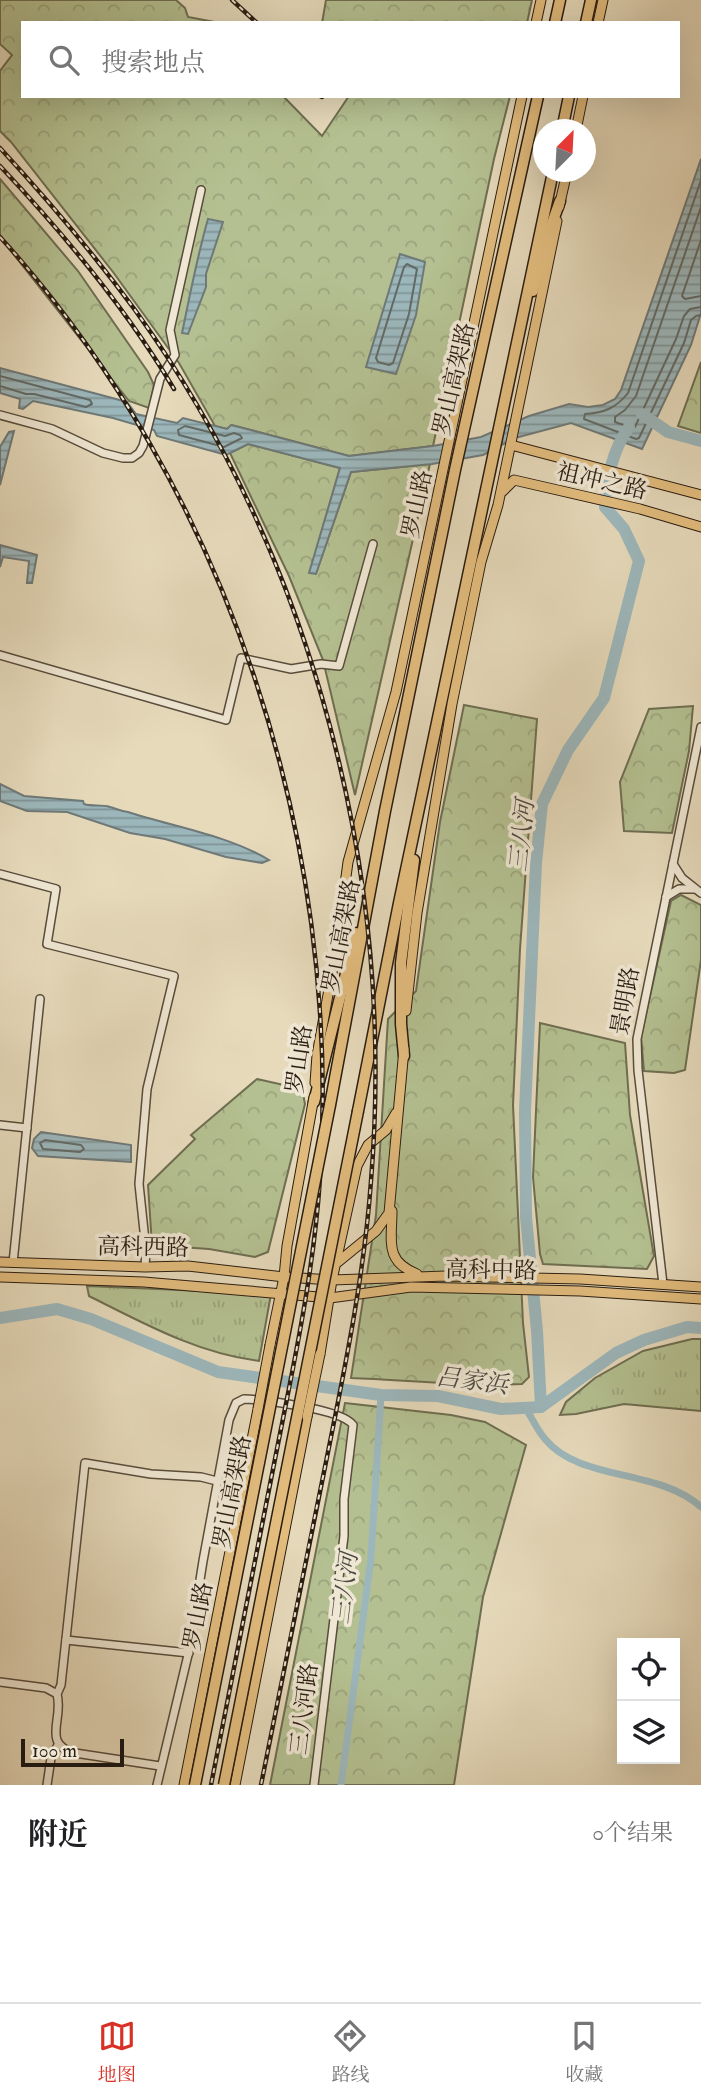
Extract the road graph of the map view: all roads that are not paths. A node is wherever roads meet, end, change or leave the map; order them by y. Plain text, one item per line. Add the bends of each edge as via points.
1 (541, 0) edge
2 (555, 0) edge
3 (560, 0) edge
4 (591, 0) edge
5 (603, 0) edge
6 (536, 21) edge
7 (553, 21) edge
8 (554, 21) edge
9 (586, 21) edge
10 (598, 21) edge
11 (522, 98) edge
12 (538, 98) edge
13 (569, 98) edge
14 (583, 98) edge
15 (564, 119) edge
16 (578, 119) edge
17 (551, 182) edge
18 (565, 182) edge
19 (201, 190) dead end
20 (560, 201) junction
21 (512, 364) junction
22 (0, 415) edge
23 (511, 445) junction
24 (500, 495) junction
25 (701, 495) edge
26 (701, 527) edge
27 (373, 544) dead end
28 (0, 655) edge
29 (701, 727) edge
30 (385, 811) junction
31 (417, 819) junction
32 (673, 864) junction
33 (0, 874) edge
34 (698, 891) edge
35 (666, 898) junction
36 (40, 999) dead end
37 (404, 1056) junction
38 (314, 1102) junction
39 (398, 1108) junction
40 (0, 1125) edge
41 (27, 1128) junction
42 (392, 1195) junction
43 (0, 1262) edge
44 (338, 1262) junction
45 (13, 1263) junction
46 (145, 1267) junction
47 (422, 1276) junction
48 (0, 1277) edge
49 (284, 1278) junction
50 (332, 1280) junction
51 (663, 1284) junction
52 (701, 1287) edge
53 (280, 1294) junction
54 (330, 1298) junction
55 (701, 1299) edge
56 (217, 1481) junction
57 (66, 1640) junction
58 (189, 1653) junction
59 (0, 1682) edge
60 (57, 1695) junction
61 (58, 1745) junction
62 (160, 1766) junction
63 (47, 1785) edge
64 (157, 1785) edge
65 (184, 1785) edge
66 (195, 1785) edge
67 (224, 1785) edge
68 (235, 1785) edge
69 (314, 1785) edge

1 - 6 main road
2 - 7 highway
3 - 8 highway
4 - 9 highway
5 - 10 main road
11 - 38 main road, 罗山路 via 396,692 348,862 317,1055
12 - 30 highway, 罗山高架路
13 - 15 highway
14 - 16 main road
17 - 21 highway
18 - 20 main road
19 - 22 street via 170,330 174,355 160,379 139,453 123,458 52,429
20 - 21 highway
20 - 23 main road
21 - 31 highway
23 - 24 main road
23 - 25 main road, 祖冲之路
24 - 26 main road, 祖冲之路 via 514,480
24 - 37 main road via 481,562 443,757 410,959
27 - 28 street via 339,666 291,669 241,658 226,720
29 - 32 street, 景明路
30 - 38 highway
30 - 66 highway, 罗山高架路, bridge
31 - 37 highway via 401,963
31 - 67 highway, bridge
32 - 34 street
32 - 35 street, 景明路
33 - 46 street via 56,889 47,944 174,976 147,1089 139,1184
34 - 35 street via 679,889
35 - 51 street, 景明路 via 636,1054
36 - 41 street
37 - 39 main road
38 - 49 main road, 罗山路
39 - 42 main road
39 - 44 main road via 386,1130 360,1158
40 - 41 street
41 - 45 street
42 - 44 main road via 385,1221
42 - 47 main road via 394,1260
43 - 45 main road, 高科西路
44 - 50 main road
45 - 46 main road, 高科西路
46 - 49 main road, 高科西路 via 188,1266
47 - 50 main road, 高科中路
47 - 51 main road, 高科中路
48 - 53 main road, 高科西路 via 144,1282
49 - 50 main road, 高科中路
49 - 53 main road, 罗山路
50 - 54 main road
51 - 52 main road, 高科中路
53 - 54 main road, 高科中路
53 - 65 main road, 罗山路, bridge
54 - 55 main road, 高科中路 via 411,1287
54 - 68 main road, bridge
56 - 57 street via 85,1463
56 - 58 street
56 - 69 street, 三八河路 via 231,1413 239,1400 329,1412 350,1421 354,1430
57 - 58 street
57 - 60 street
58 - 62 street
59 - 60 street via 46,1688
60 - 61 street
61 - 62 street via 75,1753
61 - 63 street
62 - 64 street

